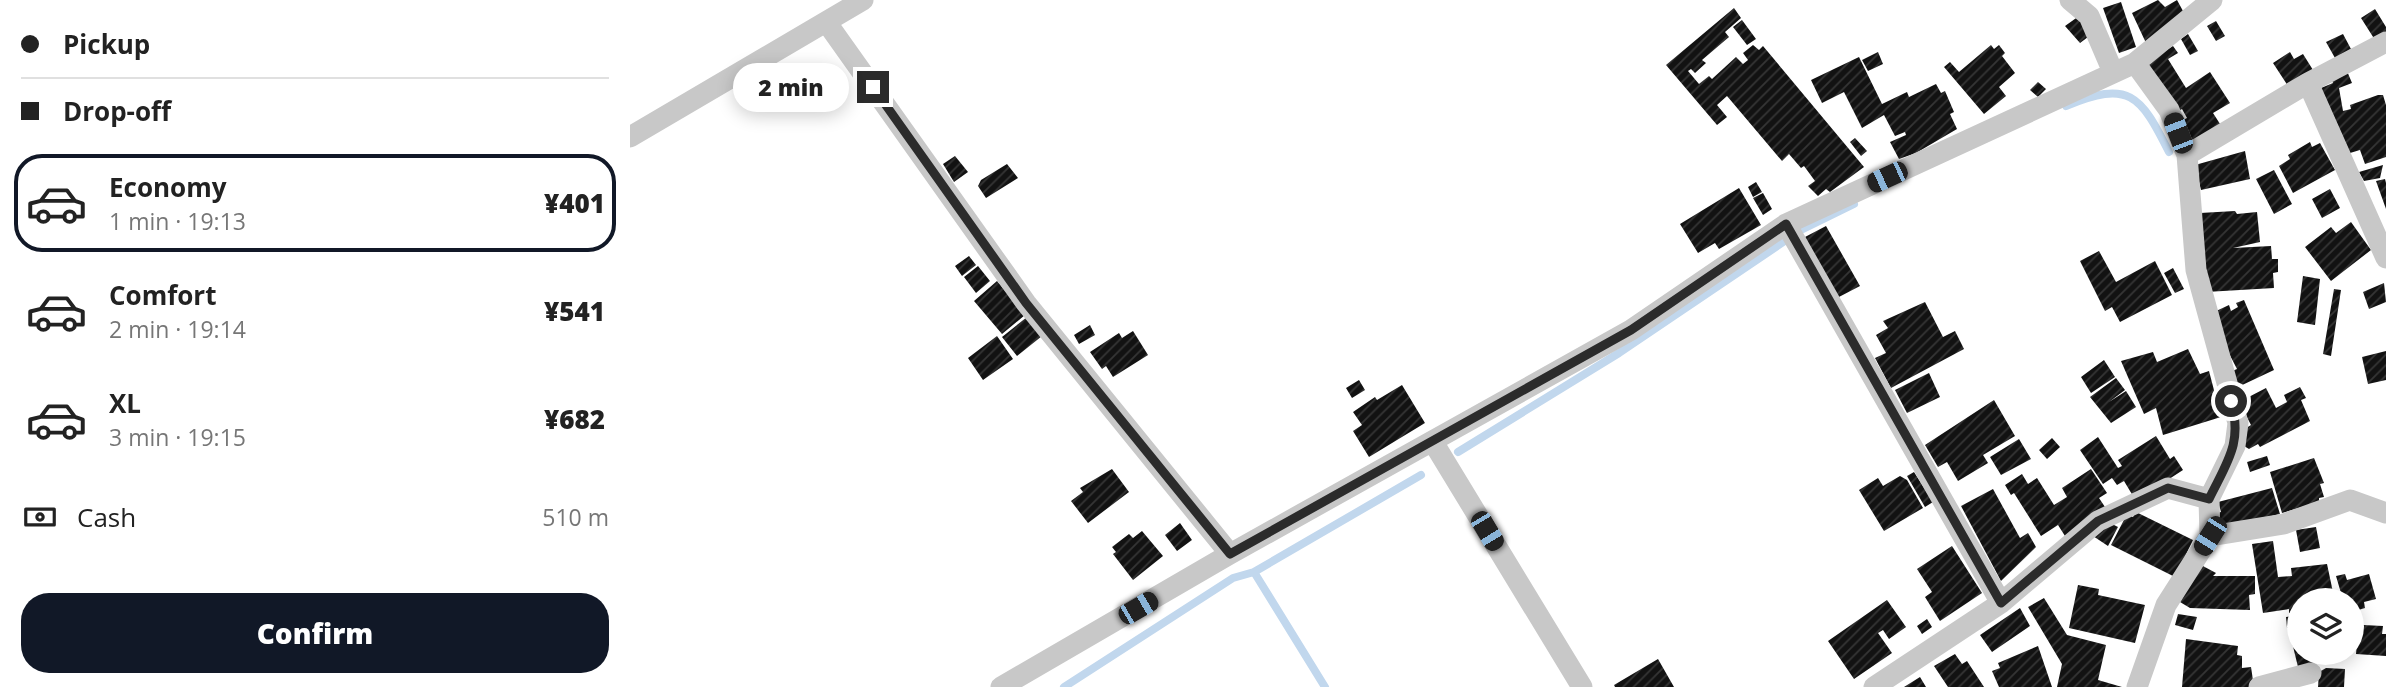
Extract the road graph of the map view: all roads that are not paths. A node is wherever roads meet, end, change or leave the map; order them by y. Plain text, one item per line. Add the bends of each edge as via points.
1 (863, 0) edge
2 (2070, 0) edge
3 (2212, 0) edge
4 (827, 23) junction
5 (2386, 43) edge
6 (2136, 63) junction
7 (2113, 72) junction
8 (2308, 83) junction
9 (630, 137) edge
10 (2187, 155) junction
11 (1791, 233) junction
12 (2386, 258) edge
13 (1433, 442) junction
14 (2209, 499) junction
15 (2386, 513) edge
16 (2210, 536) junction
17 (1230, 554) junction
18 (2001, 603) junction
19 (2311, 673) dead end
20 (1001, 687) edge
21 (1583, 687) edge
22 (1874, 687) edge
23 (2137, 687) edge
24 (2259, 687) edge

1 - 4 street
2 - 7 street via 2089,16
3 - 6 street
4 - 9 street
4 - 17 street via 1026,303
5 - 8 street
6 - 7 street
6 - 10 street via 2169,110
7 - 11 street
8 - 10 street
8 - 12 street
10 - 14 street via 2196,270 2238,424 2235,446
11 - 13 street
11 - 18 street
13 - 17 street
13 - 21 street
14 - 16 street
14 - 18 street via 2168,488 2098,521
15 - 16 street via 2350,499 2284,524
16 - 23 street via 2166,605
17 - 20 street
18 - 22 street
19 - 24 street

